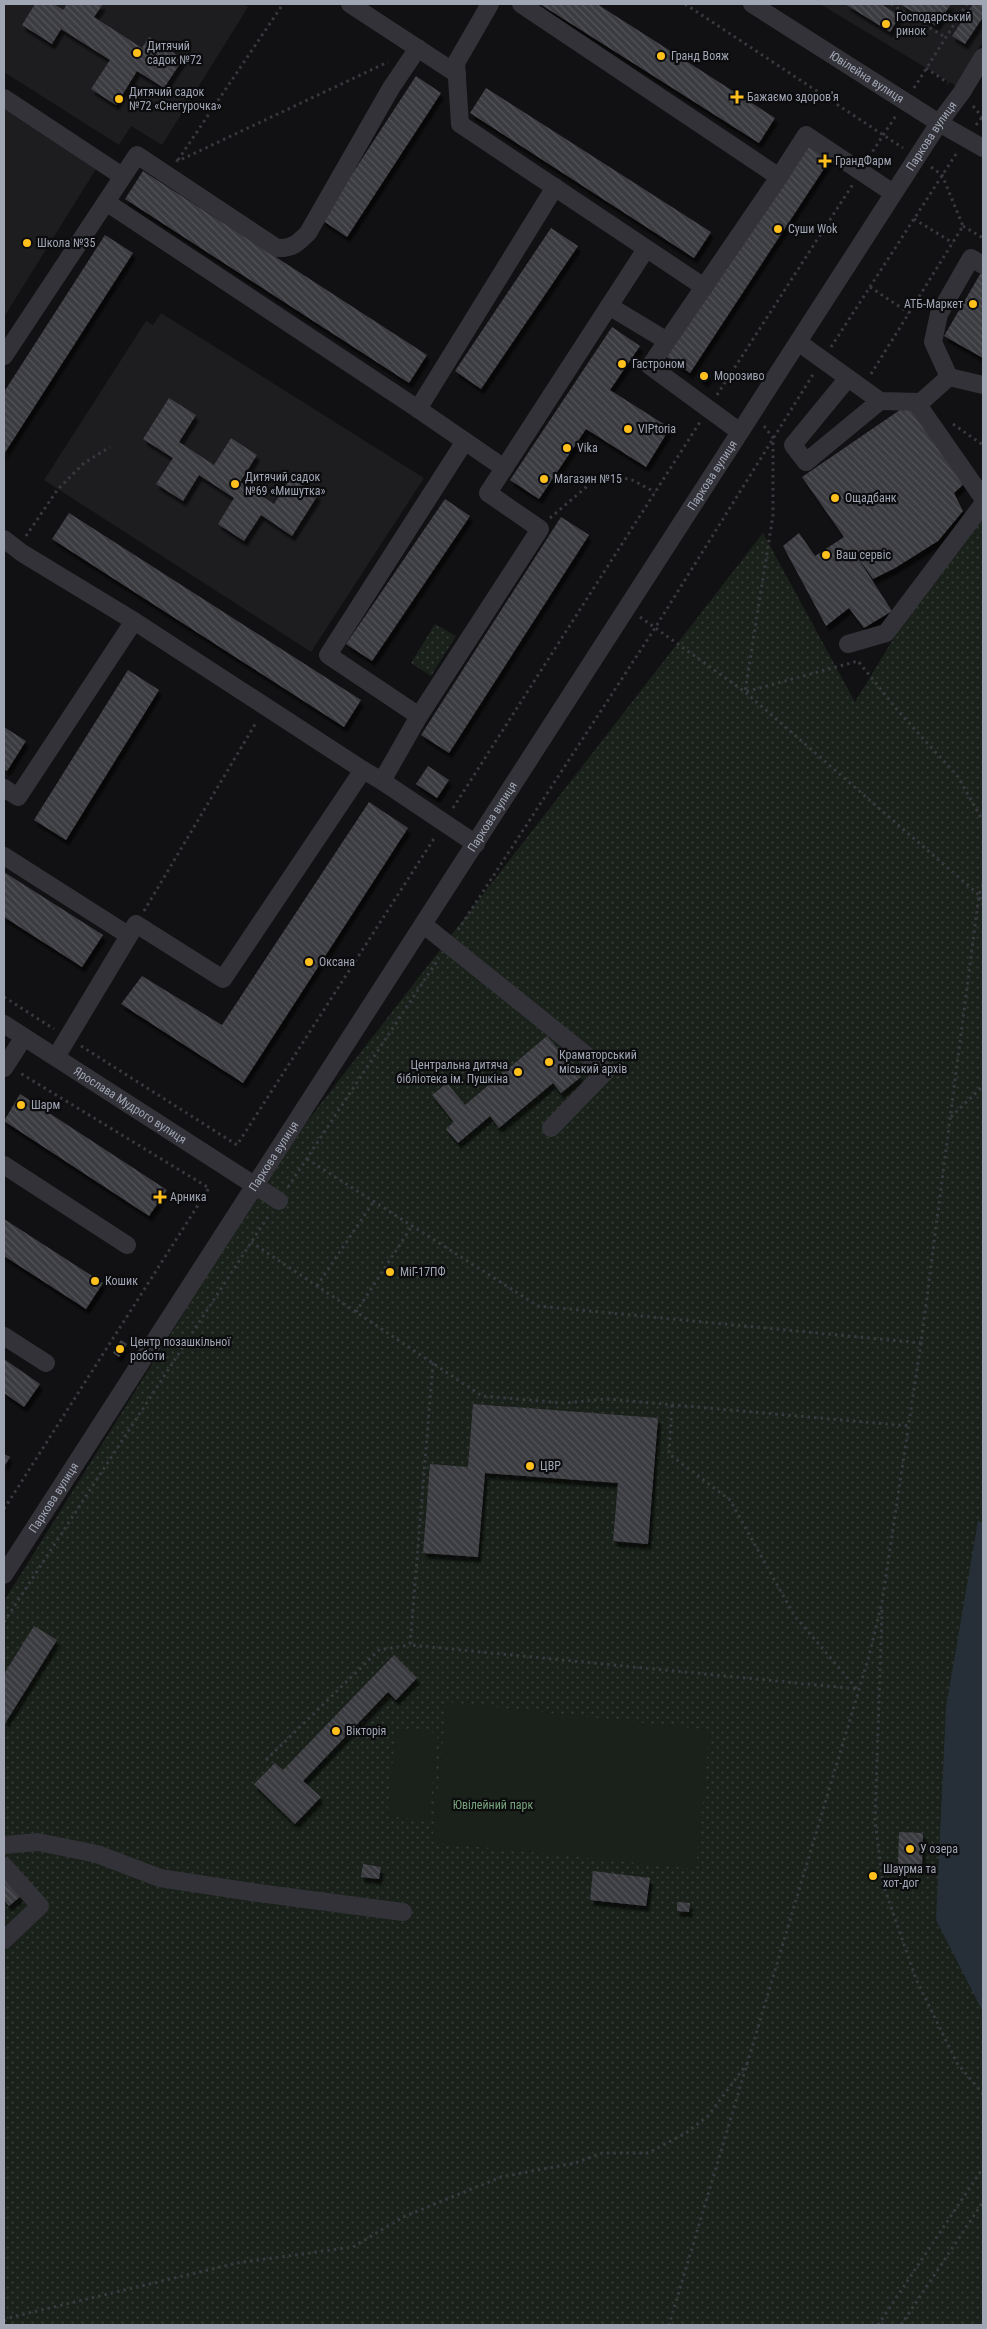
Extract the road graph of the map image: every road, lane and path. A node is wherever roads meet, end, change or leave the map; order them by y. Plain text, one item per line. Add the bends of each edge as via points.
1 (283, 4) edge
2 (350, 4) edge
3 (490, 4) edge
4 (521, 4) edge
5 (684, 4) edge
6 (752, 4) edge
7 (892, 4) edge
8 (967, 4) edge
9 (945, 38) junction
10 (418, 48) junction
11 (983, 57) edge
12 (391, 61) dead end
13 (457, 74) junction
14 (4, 98) edge
15 (905, 101) junction
16 (939, 123) junction
17 (883, 136) junction
18 (966, 138) junction
19 (983, 148) edge
20 (171, 157) dead end
21 (178, 161) junction
22 (861, 171) junction
23 (942, 175) junction
24 (122, 176) junction
25 (779, 177) junction
26 (554, 187) junction
27 (893, 193) junction
28 (106, 202) junction
29 (914, 219) junction
30 (963, 226) junction
31 (983, 238) edge
32 (953, 243) junction
33 (646, 249) junction
34 (983, 265) edge
35 (704, 287) junction
36 (870, 287) junction
37 (609, 306) junction
38 (910, 312) junction
39 (667, 341) junction
40 (798, 342) junction
41 (4, 356) edge
42 (823, 360) junction
43 (949, 377) junction
44 (855, 383) junction
45 (983, 384) edge
46 (880, 401) junction
47 (916, 402) junction
48 (709, 409) junction
49 (418, 410) junction
50 (754, 411) junction
51 (740, 432) junction
52 (773, 438) junction
53 (464, 442) junction
54 (110, 447) dead end
55 (504, 468) junction
56 (655, 492) junction
57 (983, 498) edge
58 (983, 504) edge
59 (540, 529) junction
60 (10, 544) edge
61 (627, 608) junction
62 (134, 621) junction
63 (656, 628) junction
64 (848, 644) dead end
65 (745, 692) junction
66 (266, 706) junction
67 (420, 716) junction
68 (363, 770) junction
69 (382, 781) junction
70 (4, 788) edge
71 (983, 821) edge
72 (444, 822) junction
73 (476, 844) junction
74 (4, 856) edge
75 (983, 885) edge
76 (982, 896) edge
77 (983, 905) edge
78 (424, 925) junction
79 (132, 930) junction
80 (448, 945) junction
81 (4, 997) edge
82 (4, 1024) edge
83 (24, 1037) junction
84 (67, 1038) junction
85 (56, 1057) junction
86 (5, 1066) edge
87 (983, 1086) edge
88 (950, 1118) junction
89 (551, 1128) dead end
90 (4, 1165) edge
91 (256, 1186) junction
92 (279, 1201) dead end
93 (374, 1202) junction
94 (412, 1226) junction
95 (127, 1245) dead end
96 (317, 1286) junction
97 (356, 1312) junction
98 (4, 1336) edge
99 (922, 1343) junction
100 (46, 1363) dead end
101 (433, 1363) junction
102 (672, 1405) junction
103 (909, 1426) junction
104 (4, 1509) edge
105 (4, 1575) edge
106 (882, 1602) junction
107 (4, 1622) edge
108 (410, 1645) junction
109 (858, 1689) junction
110 (266, 1760) dead end
111 (4, 1844) edge
112 (4, 1866) edge
113 (403, 1912) dead end
114 (4, 1940) edge
115 (750, 2058) junction
116 (983, 2094) edge
117 (983, 2168) edge
118 (983, 2202) edge
119 (4, 2322) edge
120 (669, 2325) edge
121 (878, 2325) edge
122 (900, 2325) edge

1 - 21 path
2 - 10 street
3 - 13 street via 456,63
4 - 25 street
5 - 17 path
6 - 15 street, Ювілейна вулиця
7 - 9 path
8 - 9 path
9 - 15 path
10 - 13 street
10 - 24 street via 391,88 308,233 288,249 277,248 137,155
11 - 16 street, Паркова вулиця
12 - 21 path
13 - 26 street via 460,124
14 - 24 street
15 - 16 street, Ювілейна вулиця
15 - 17 path
16 - 18 street, Ювілейна вулиця
16 - 27 street, Паркова вулиця
17 - 22 path
18 - 19 street, Ювілейна вулиця
18 - 23 path
20 - 21 path
22 - 25 street via 806,135
22 - 27 street
22 - 48 path
23 - 29 path
23 - 30 path
24 - 28 street
25 - 35 street
26 - 33 street
26 - 49 street
27 - 40 street, Паркова вулиця
28 - 41 street
28 - 49 street
29 - 32 path
29 - 36 path
30 - 31 path
30 - 32 path
32 - 38 path
33 - 35 street
33 - 37 street
34 - 43 street via 971,258 939,314 933,342
35 - 39 street
36 - 38 path
36 - 42 path
37 - 39 street
37 - 55 street
38 - 44 path
39 - 48 street via 650,366
40 - 42 street
40 - 50 street, Паркова вулиця
42 - 44 street
42 - 52 path
43 - 45 street
43 - 47 street via 921,402
44 - 46 street
44 - 46 street via 793,445 806,462
46 - 47 street
47 - 57 street
48 - 51 street
48 - 56 path
49 - 53 street
50 - 51 street, Паркова вулиця
50 - 52 path
51 - 61 street, Паркова вулиця
52 - 63 path
52 - 65 path via 773,515
53 - 55 street
53 - 67 street via 328,655
54 - 60 path via 84,463
55 - 59 street via 488,493
56 - 59 path via 632,480 606,474 555,512
56 - 72 path
58 - 64 street via 886,634
59 - 67 street
60 - 62 street
61 - 63 path
61 - 73 street, Паркова вулиця
62 - 66 street
62 - 70 street via 18,797
63 - 65 path
63 - 80 path
65 - 71 path via 858,661 958,777
65 - 76 path
66 - 68 street
66 - 79 path
67 - 69 street
68 - 69 street
68 - 79 street via 223,979
69 - 72 street
72 - 73 street
72 - 84 path via 237,1145
73 - 78 street, Паркова вулиця
74 - 79 street
75 - 76 path
76 - 77 path
76 - 88 path
78 - 80 street
78 - 91 street, Паркова вулиця
79 - 84 street
80 - 89 street via 606,1071
80 - 93 path via 307,1159
81 - 84 path
82 - 83 street, Ярослава Мудрого вулиця
83 - 85 street, Ярослава Мудрого вулиця
83 - 86 street
84 - 85 street
85 - 91 street, Ярослава Мудрого вулиця
86 - 104 path via 209,1188
87 - 88 path
88 - 99 path
90 - 95 street
91 - 92 street, Ярослава Мудрого вулиця
91 - 105 street, Паркова вулиця
93 - 94 path
93 - 96 path
94 - 97 path
94 - 99 path via 538,1306
96 - 97 path
96 - 107 path via 251,1242
97 - 101 path
98 - 100 street
99 - 103 path
101 - 102 path via 482,1396 564,1403 606,1399
101 - 108 path
102 - 103 path
102 - 109 path via 669,1454 730,1500 794,1615
103 - 106 path
106 - 109 path
106 - 116 path via 875,1820 883,1884 916,1978 957,2063
108 - 109 path
108 - 110 path via 379,1650
109 - 115 path
111 - 113 street via 38,1842 97,1854 160,1878
112 - 114 street via 40,1906
115 - 119 path via 708,2116 686,2133 648,2153 602,2153 576,2163 502,2177 403,2217 353,2247 237,2262 12,2317
115 - 120 path
117 - 121 path
118 - 122 path

